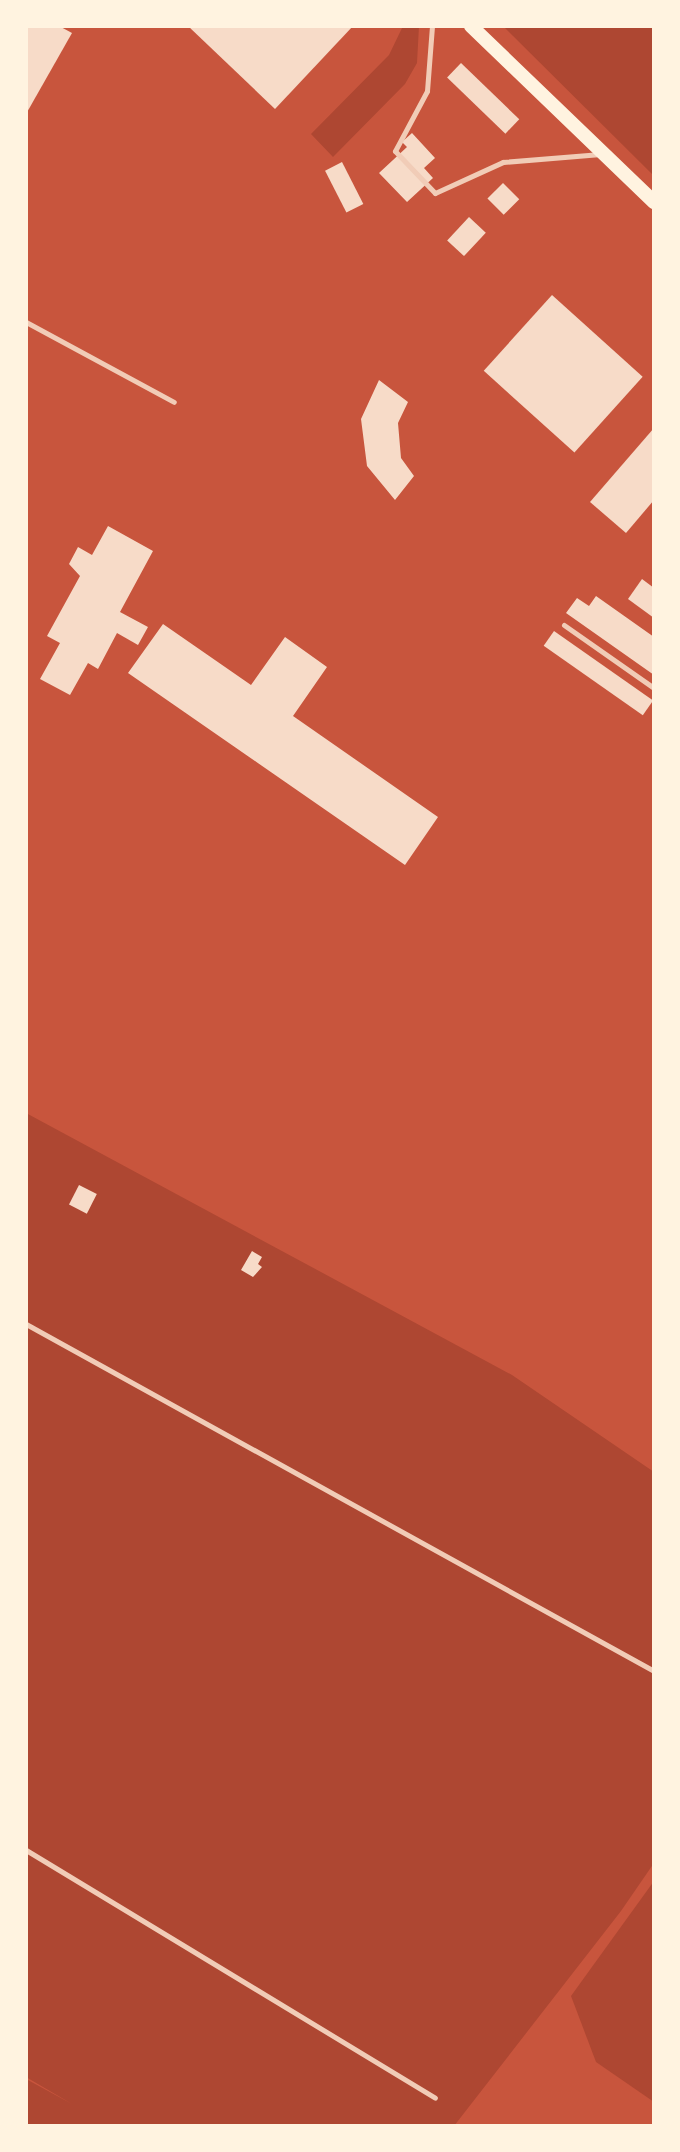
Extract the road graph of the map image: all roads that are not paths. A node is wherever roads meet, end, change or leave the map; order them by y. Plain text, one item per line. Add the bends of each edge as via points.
1 (432, 26) edge
2 (471, 26) edge
3 (602, 154) junction
4 (654, 202) edge
5 (26, 322) edge
6 (174, 402) dead end
7 (564, 625) dead end
8 (654, 688) edge
9 (26, 1324) edge
10 (654, 1671) edge
11 (26, 1850) edge
12 (435, 2098) dead end

1 - 3 lane via 427,91 395,151 435,193 503,162
2 - 3 main road
3 - 4 main road
5 - 6 lane
7 - 8 lane
9 - 10 lane
11 - 12 lane

